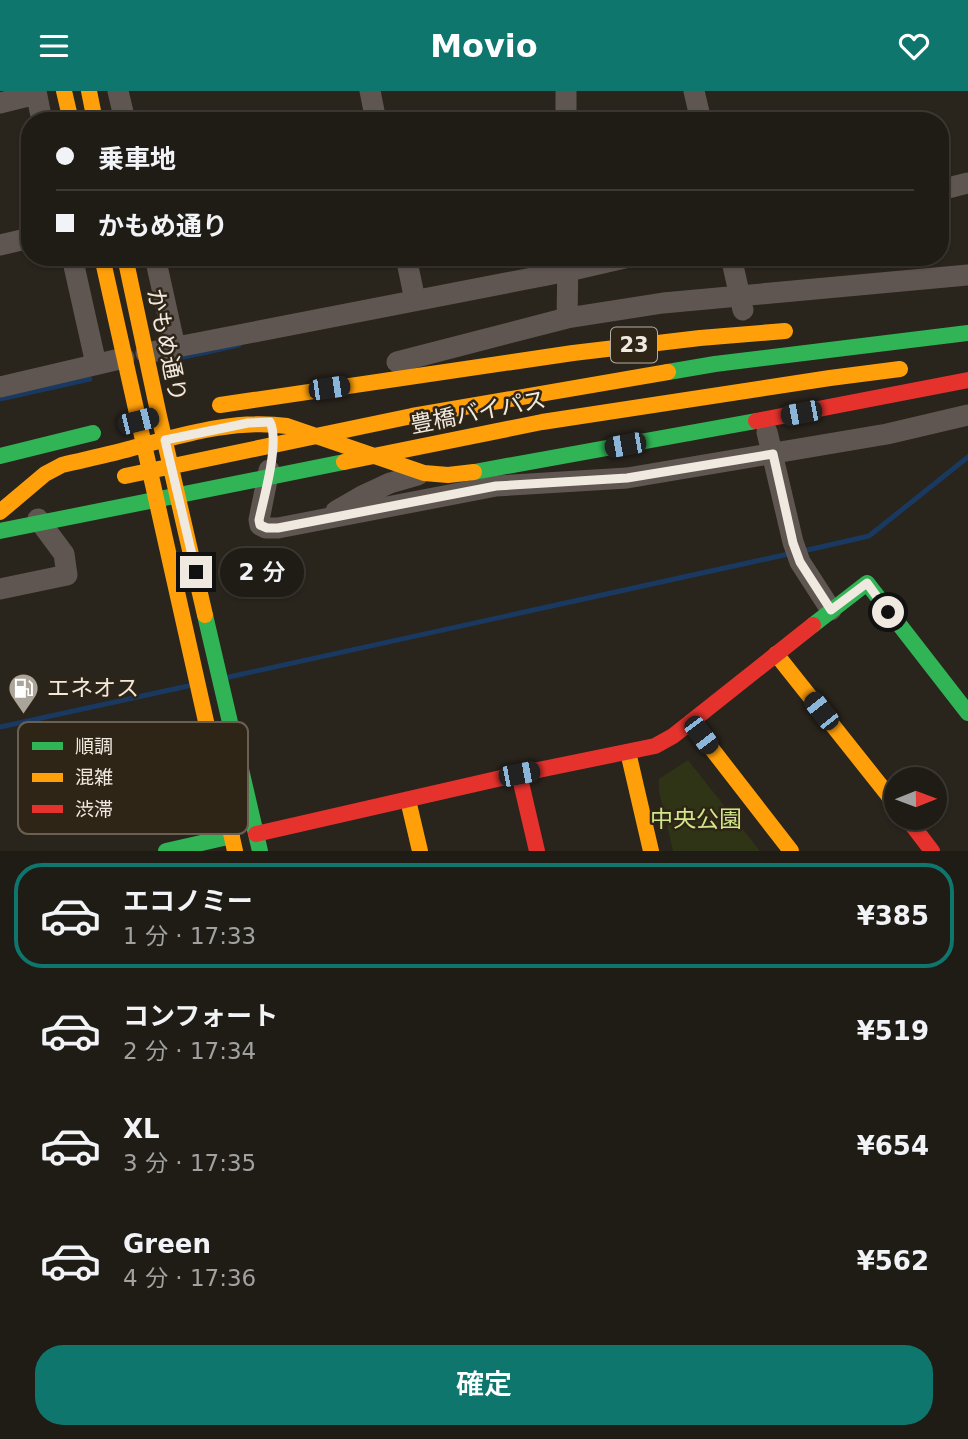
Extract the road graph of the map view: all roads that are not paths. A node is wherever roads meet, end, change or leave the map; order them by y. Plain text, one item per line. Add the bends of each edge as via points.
1 (64, 91) edge
2 (89, 91) edge
3 (118, 91) edge
4 (370, 91) edge
5 (566, 91) edge
6 (694, 91) edge
7 (36, 93) edge
8 (0, 103) edge
9 (40, 112) edge
10 (69, 112) edge
11 (94, 112) edge
12 (123, 112) edge
13 (374, 112) edge
14 (566, 112) edge
15 (699, 112) edge
16 (968, 183) edge
17 (949, 188) edge
18 (21, 241) edge
19 (0, 245) edge
20 (74, 266) edge
21 (104, 266) edge
22 (127, 266) edge
23 (157, 266) edge
24 (408, 266) edge
25 (560, 266) edge
26 (568, 266) edge
27 (733, 266) edge
28 (968, 275) edge
29 (415, 300) junction
30 (741, 303) junction
31 (567, 318) junction
32 (805, 330) dead end
33 (968, 333) edge
34 (175, 347) junction
35 (146, 353) junction
36 (124, 358) junction
37 (96, 364) junction
38 (913, 368) dead end
39 (968, 380) edge
40 (0, 387) edge
41 (302, 392) junction
42 (208, 407) dead end
43 (165, 415) junction
44 (968, 415) edge
45 (270, 422) junction
46 (125, 424) junction
47 (767, 432) dead end
48 (165, 440) junction
49 (144, 445) junction
50 (773, 454) junction
51 (0, 456) edge
52 (424, 473) junction
53 (106, 479) dead end
54 (53, 491) dead end
55 (10, 498) edge
56 (0, 512) edge
57 (323, 519) junction
58 (0, 531) edge
59 (0, 589) edge
60 (831, 610) junction
61 (776, 654) junction
62 (968, 713) edge
63 (206, 722) edge
64 (230, 722) edge
65 (691, 722) junction
66 (628, 752) junction
67 (519, 774) junction
68 (884, 790) edge
69 (248, 799) edge
70 (408, 800) junction
71 (915, 830) edge
72 (256, 834) junction
73 (233, 844) edge
74 (166, 851) edge
75 (260, 851) edge
76 (420, 851) edge
77 (537, 851) edge
78 (651, 851) edge
79 (791, 851) edge
80 (932, 851) edge

1 - 10 main road
2 - 11 main road
3 - 12 street
4 - 13 street
5 - 14 street
6 - 15 street
7 - 8 street
7 - 9 street
16 - 17 street
18 - 19 street
20 - 37 street
21 - 36 main road, かもめ通り
22 - 35 main road, かもめ通り
23 - 34 street
24 - 29 street
25 - 29 street
26 - 31 street
27 - 30 street
28 - 30 street
29 - 34 street
30 - 31 street via 663,303
31 - 41 street via 318,379
32 - 41 main road, 23 via 600,349
33 - 53 main road, 豊橋バイパス / 23 via 715,364 412,416
34 - 35 street
35 - 43 main road, かもめ通り
36 - 37 street
36 - 46 main road, かもめ通り
37 - 40 street
38 - 58 main road, 豊橋バイパス via 541,422
39 - 52 main road via 478,472
41 - 42 main road, 23
43 - 46 main road
43 - 48 main road, かもめ通り
44 - 50 street
45 - 48 main road
45 - 52 main road
45 - 57 street via 274,436 260,525 278,528
46 - 49 main road, かもめ通り
46 - 51 main road
47 - 50 street
48 - 49 main road
48 - 64 main road, かもめ通り
49 - 55 main road via 62,465
49 - 63 main road, かもめ通り
50 - 57 street via 627,478 496,486
50 - 60 street via 797,552
52 - 57 street via 390,483
54 - 55 main road
55 - 56 main road
55 - 59 street via 64,554 67,575
60 - 61 main road
60 - 62 main road via 867,583
61 - 65 main road
61 - 68 main road
65 - 66 main road via 655,746
65 - 79 main road
66 - 67 main road
66 - 78 main road
67 - 70 main road
67 - 77 main road
69 - 72 main road, かもめ通り
70 - 72 main road
70 - 76 main road
71 - 80 main road
72 - 75 main road, かもめ通り
73 - 74 main road

